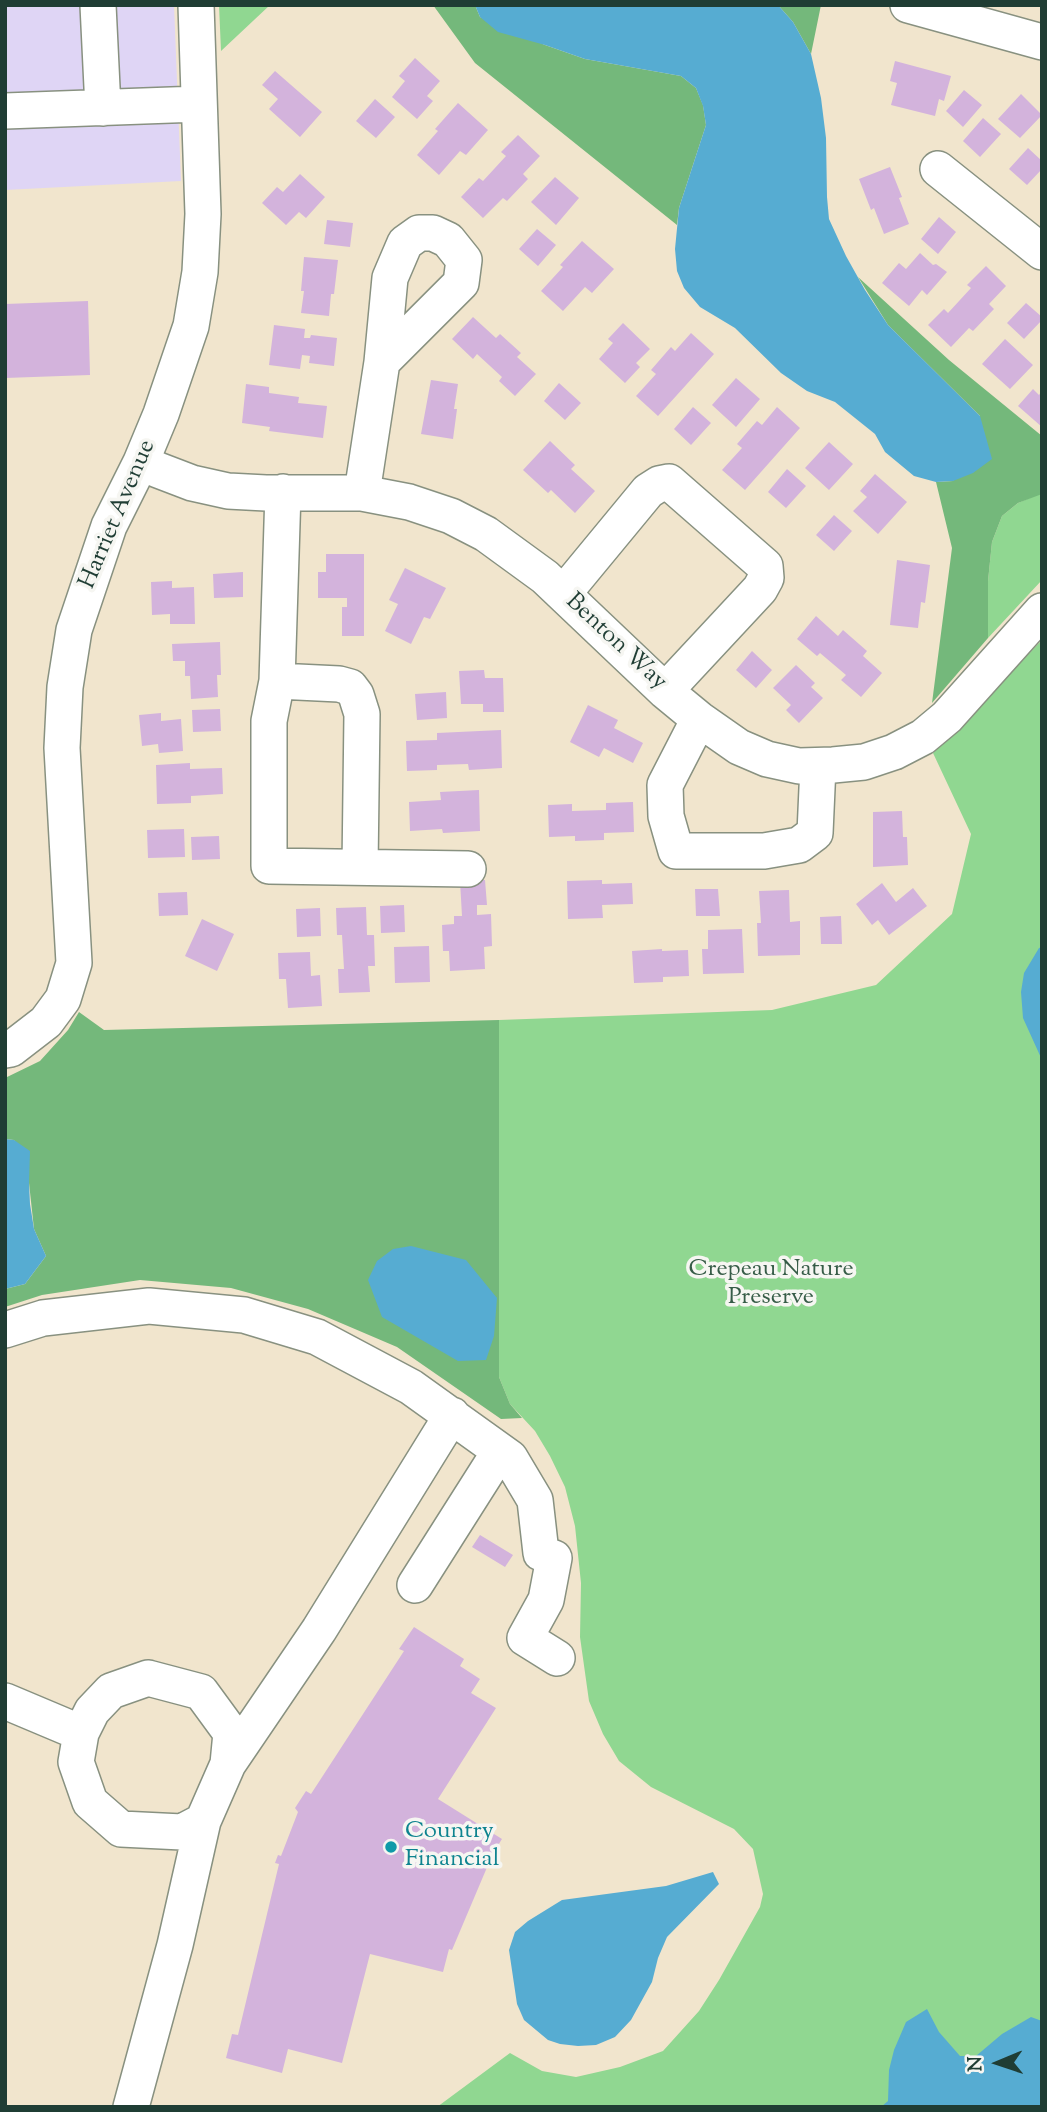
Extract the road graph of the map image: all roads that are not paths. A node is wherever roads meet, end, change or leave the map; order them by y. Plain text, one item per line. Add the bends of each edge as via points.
1 (98, 5) edge
2 (195, 5) edge
3 (908, 5) edge
4 (1042, 42) edge
5 (199, 104) junction
6 (103, 108) junction
7 (5, 111) edge
8 (938, 169) dead end
9 (1042, 252) edge
10 (382, 362) dead end
11 (141, 461) junction
12 (283, 492) junction
13 (362, 493) junction
14 (563, 594) junction
15 (1042, 611) edge
16 (277, 681) junction
17 (665, 691) junction
18 (698, 719) junction
19 (818, 766) junction
20 (360, 867) junction
21 (468, 869) dead end
22 (5, 1050) edge
23 (5, 1330) edge
24 (452, 1415) junction
25 (500, 1451) junction
26 (415, 1585) dead end
27 (557, 1658) dead end
28 (5, 1701) edge
29 (81, 1733) junction
30 (228, 1764) junction
31 (203, 1821) junction
32 (131, 2107) edge

1 - 6 street
2 - 5 street, Harriet Avenue
3 - 4 street
5 - 6 street
5 - 11 street, Harriet Avenue via 200,272 191,326
6 - 7 street
8 - 9 street
10 - 13 street
11 - 12 street, Benton Way via 228,491
11 - 22 street, Harriet Avenue via 94,566 72,641 65,687 62,748 74,963 63,999 46,1022
12 - 13 street, Benton Way
12 - 16 street
13 - 14 street, Benton Way via 451,516 486,534
14 - 17 street, Benton Way
14 - 17 street via 649,491 669,482 765,566 766,578 760,589
15 - 19 street, Benton Way via 947,717 923,737 864,762
16 - 20 street via 339,684 356,695 362,714
16 - 20 street via 269,720 269,866
17 - 18 street, Benton Way
18 - 19 street, Benton Way via 739,747 767,759
18 - 19 street via 664,785 666,816 676,851 764,851 799,845 815,833
20 - 21 street
23 - 24 street via 43,1318 149,1306 244,1315 317,1337 411,1387
24 - 25 street
24 - 30 street via 308,1648
25 - 26 street
25 - 27 street via 510,1458 534,1500 541,1553 554,1558 546,1600 525,1638
28 - 29 street
29 - 30 street via 92,1710 111,1691 148,1678 201,1692 232,1733
29 - 31 street via 76,1762 90,1802 121,1829 182,1832
30 - 31 street
31 - 32 street

